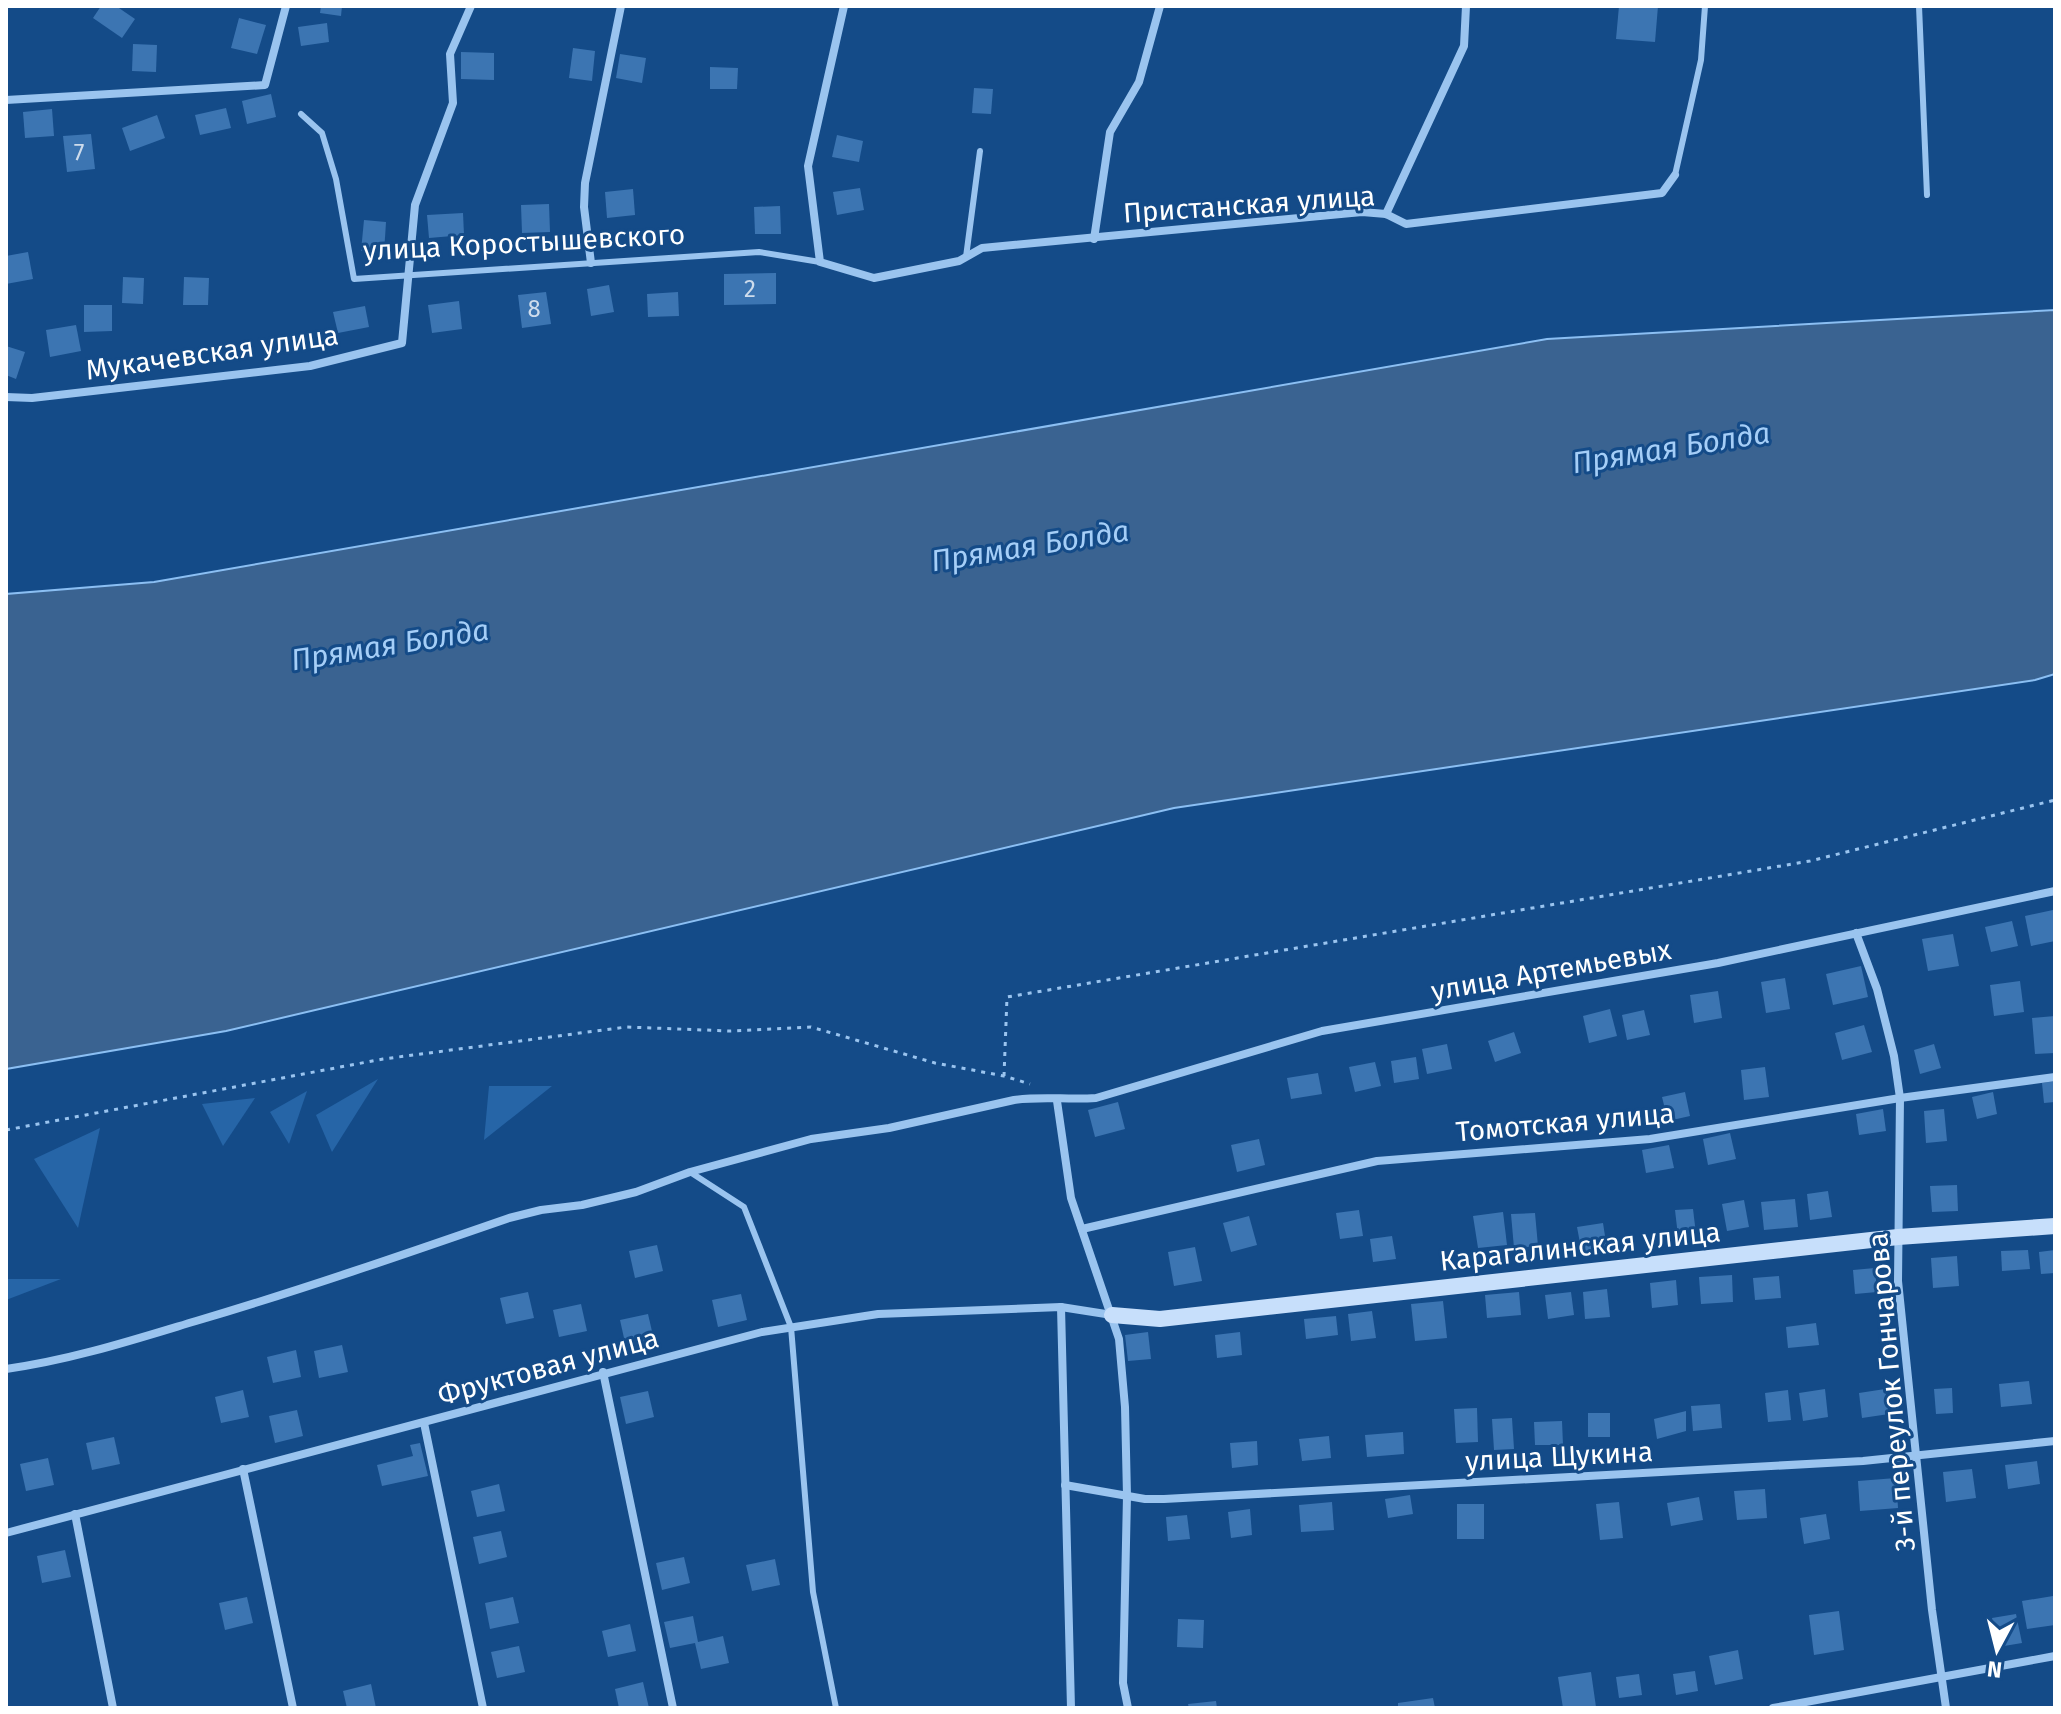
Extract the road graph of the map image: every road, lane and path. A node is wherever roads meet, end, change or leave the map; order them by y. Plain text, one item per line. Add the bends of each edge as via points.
1 (286, 6) edge
2 (471, 6) edge
3 (621, 6) edge
4 (844, 6) edge
5 (1160, 6) edge
6 (1466, 6) edge
7 (1705, 6) edge
8 (1919, 6) edge
9 (6, 100) edge
10 (301, 114) dead end
11 (980, 151) dead end
12 (1675, 175) joint
13 (1927, 195) dead end
14 (1386, 214) junction
15 (1094, 239) junction
16 (966, 257) junction
17 (820, 262) junction
18 (591, 263) junction
19 (408, 275) junction
20 (6, 397) edge
21 (2055, 800) edge
22 (2055, 891) edge
23 (1856, 933) junction
24 (1004, 1076) junction
25 (2055, 1077) edge
26 (1900, 1098) junction
27 (1057, 1101) junction
28 (6, 1130) edge
29 (690, 1172) junction
30 (2055, 1226) edge
31 (1082, 1229) junction
32 (1898, 1237) junction
33 (1061, 1307) junction
34 (1112, 1315) junction
35 (791, 1327) junction
36 (6, 1369) edge
37 (603, 1372) junction
38 (424, 1423) junction
39 (2055, 1441) edge
40 (1917, 1455) junction
41 (243, 1469) junction
42 (1065, 1485) junction
43 (1127, 1496) junction
44 (75, 1514) junction
45 (6, 1533) edge
46 (2055, 1656) edge
47 (1940, 1679) junction
48 (113, 1708) edge
49 (293, 1708) edge
50 (483, 1708) edge
51 (673, 1708) edge
52 (836, 1708) edge
53 (1071, 1708) edge
54 (1128, 1708) edge
55 (1773, 1708) edge
56 (1946, 1708) edge

1 - 9 street via 265,85
2 - 19 street via 450,54 453,103 415,205
3 - 18 street via 585,183
4 - 17 street via 808,166
5 - 15 street via 1139,82 1110,132
6 - 14 street via 1464,46
7 - 12 lane via 1701,60
8 - 13 lane
10 - 19 lane, улица Коростышевского via 322,133 354,279
11 - 16 lane
12 - 14 street, Пристанская улица via 1662,193 1406,224
14 - 15 street, Пристанская улица via 1362,212
15 - 16 street, Пристанская улица via 982,248
16 - 17 street, Пристанская улица via 874,278
17 - 18 lane, улица Коростышевского via 759,252
18 - 19 lane, улица Коростышевского
19 - 20 street, Мукачевская улица via 402,343 310,366
21 - 24 path via 1810,861 1007,997
22 - 23 street, улица Артемьевых
23 - 26 street, 3-й переулок Гончарова via 1877,989
23 - 27 street, улица Артемьевых via 1718,963 1322,1031 1096,1098
24 - 27 path via 1034,1085
24 - 28 path via 935,1063 811,1027 626,1027 383,1059
25 - 26 street, Томотская улица
26 - 31 street, Томотская улица via 1650,1139 1377,1161
26 - 32 street, 3-й переулок Гончарова
27 - 29 street, улица Артемьевых via 1014,1100 811,1139
27 - 31 street via 1071,1198
29 - 35 lane via 744,1207
29 - 36 street, улица Артемьевых via 636,1192 509,1218 320,1284 118,1345
30 - 32 street, Карагалинская улица
31 - 34 street
32 - 34 street, Карагалинская улица via 1160,1319
32 - 40 street, 3-й переулок Гончарова
33 - 34 street, Фруктовая улица
33 - 35 street, Фруктовая улица via 878,1314
33 - 42 street
34 - 43 street via 1125,1407
35 - 37 street, Фруктовая улица
35 - 52 lane via 813,1592
37 - 38 street, Фруктовая улица
37 - 51 street
38 - 41 street, Фруктовая улица
38 - 50 street
39 - 40 street, улица Щукина
40 - 43 street, улица Щукина via 1586,1478 1164,1499
40 - 47 street, 3-й переулок Гончарова
41 - 44 street, Фруктовая улица
41 - 49 street
42 - 43 street, улица Щукина
42 - 53 street
43 - 54 street via 1123,1683
44 - 45 street, Фруктовая улица
44 - 48 street
46 - 47 street
47 - 55 street
47 - 56 street, 3-й переулок Гончарова

